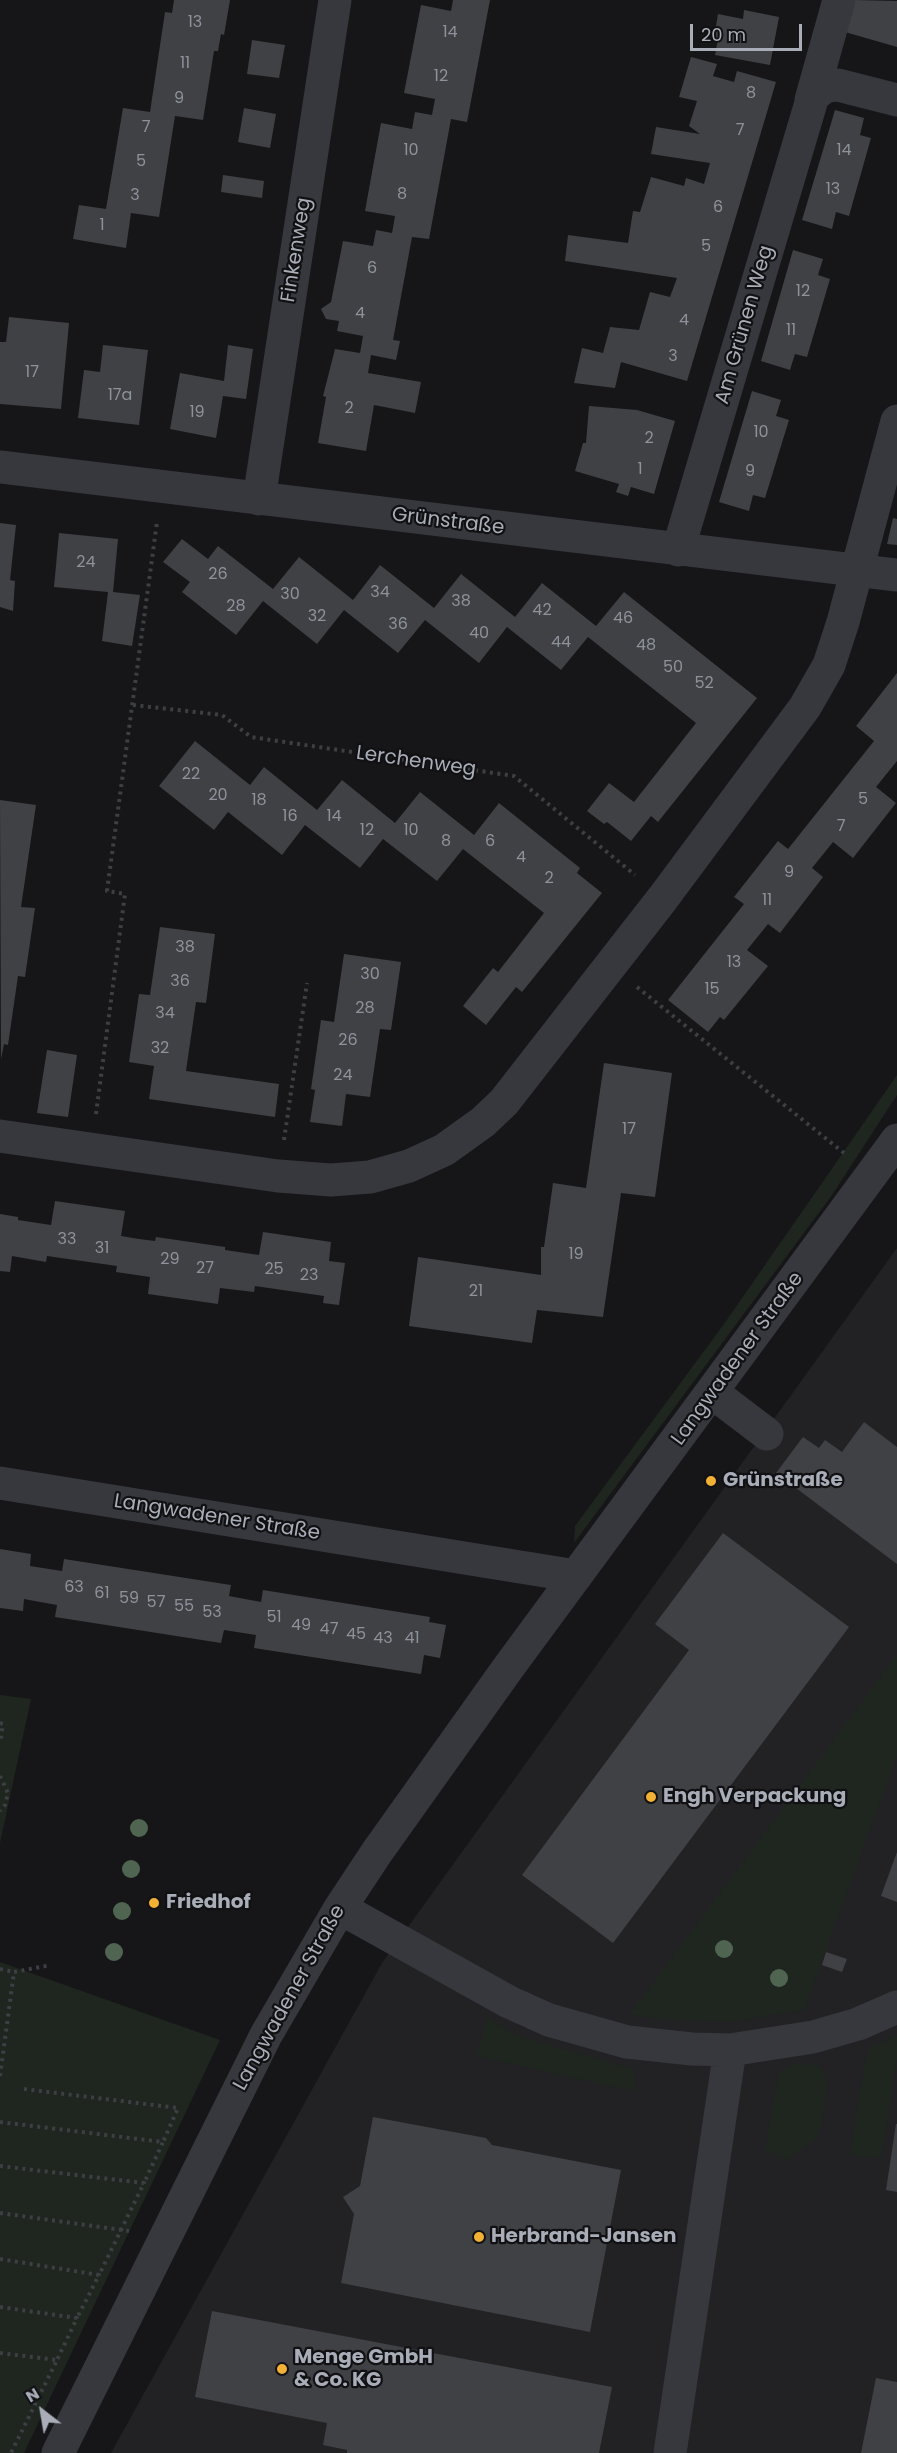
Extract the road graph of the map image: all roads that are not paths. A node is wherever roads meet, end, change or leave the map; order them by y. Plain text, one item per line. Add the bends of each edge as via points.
1 (335, 0) edge
2 (839, 0) edge
3 (811, 100) junction
4 (897, 100) edge
5 (897, 421) edge
6 (0, 467) edge
7 (260, 500) junction
8 (678, 550) junction
9 (858, 571) junction
10 (897, 575) edge
11 (0, 1136) edge
12 (897, 1140) edge
13 (713, 1394) junction
14 (767, 1434) dead end
15 (0, 1483) edge
16 (576, 1576) junction
17 (340, 1908) junction
18 (897, 2007) edge
19 (730, 2050) junction
20 (58, 2453) edge
21 (670, 2453) edge

1 - 7 street, Finkenweg
2 - 3 street, Am Grünen Weg
3 - 4 street via 817,91 832,85
3 - 8 street, Am Grünen Weg
5 - 9 street
6 - 7 street, Grünstraße
7 - 8 street, Grünstraße
8 - 9 street, Grünstraße
9 - 10 street, Grünstraße
9 - 11 street via 829,665 805,707 504,1102 459,1141 409,1166 370,1177 331,1180 278,1176
12 - 13 street, Langwadener Straße
13 - 14 street
13 - 16 street, Langwadener Straße
15 - 16 street, Langwadener Straße
16 - 17 street, Langwadener Straße
17 - 19 street via 471,1982 549,2020 627,2042
17 - 20 street, Langwadener Straße via 266,2035
18 - 19 street via 813,2037
19 - 21 street

